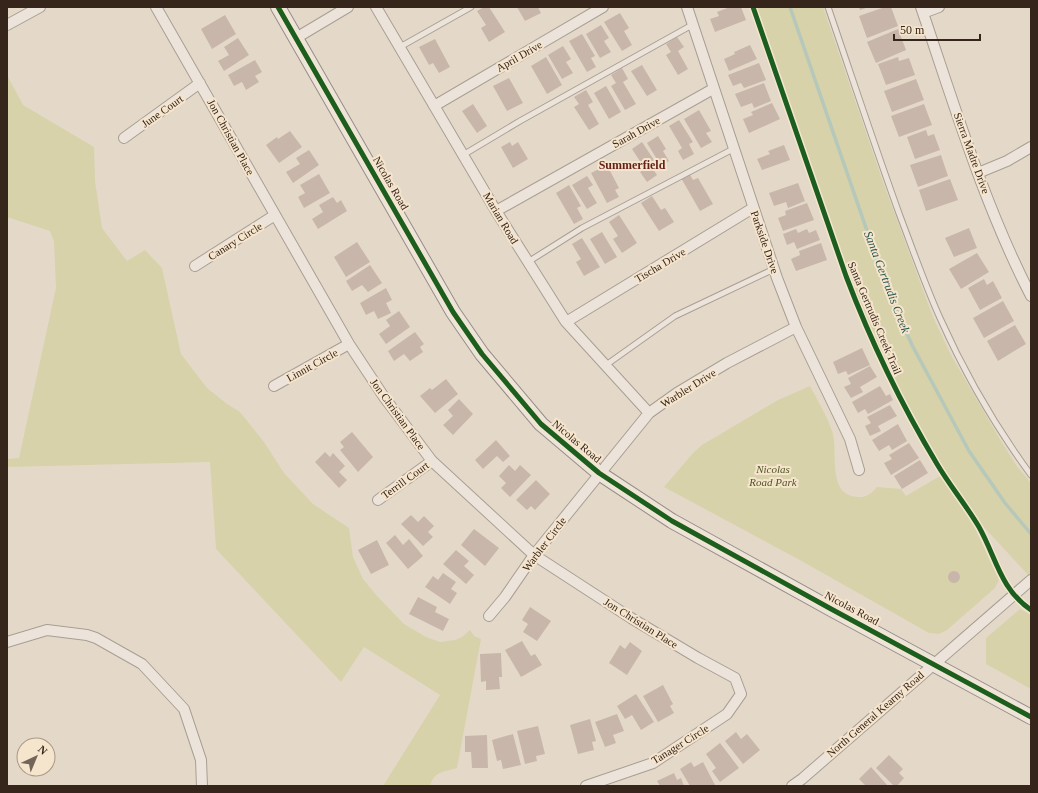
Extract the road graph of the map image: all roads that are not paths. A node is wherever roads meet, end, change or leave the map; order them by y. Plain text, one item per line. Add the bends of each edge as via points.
1 (40, 7) edge
2 (156, 7) edge
3 (278, 7) edge
4 (348, 7) edge
5 (376, 7) edge
6 (471, 7) edge
7 (603, 7) edge
8 (687, 7) edge
9 (828, 7) edge
10 (939, 7) edge
11 (922, 10) edge
12 (7, 25) edge
13 (692, 25) junction
14 (296, 38) junction
15 (400, 47) junction
16 (200, 83) junction
17 (713, 89) junction
18 (434, 106) junction
19 (124, 138) dead end
20 (1031, 147) edge
21 (733, 149) junction
22 (463, 155) junction
23 (978, 173) junction
24 (753, 208) junction
25 (496, 210) junction
26 (275, 215) junction
27 (528, 262) junction
28 (195, 266) dead end
29 (774, 269) junction
30 (1031, 296) edge
31 (566, 322) junction
32 (796, 327) junction
33 (349, 344) junction
34 (606, 365) junction
35 (274, 386) dead end
36 (649, 412) junction
37 (432, 460) junction
38 (859, 470) dead end
39 (599, 473) junction
40 (1031, 475) edge
41 (378, 500) dead end
42 (534, 555) junction
43 (1031, 580) edge
44 (489, 616) dead end
45 (7, 642) edge
46 (934, 663) junction
47 (727, 714) joint
48 (1031, 716) edge
49 (805, 782) edge
50 (202, 786) edge
51 (586, 786) edge
52 (792, 786) edge

1 - 12 street
2 - 16 street, Jon Christian Place
3 - 14 main road, Nicolas Road
4 - 14 street
5 - 15 street, Marian Road
6 - 15 lane
7 - 18 street, April Drive
8 - 13 street, Parkside Drive
9 - 40 lane via 887,180 939,317 990,414
10 - 11 street
11 - 23 street, Sierra Madre Drive
13 - 17 street, Parkside Drive
13 - 22 lane
14 - 39 main road, Nicolas Road via 453,312 482,354 541,424
15 - 18 street, Marian Road
16 - 19 street, June Court
16 - 26 street, Jon Christian Place
17 - 21 street, Parkside Drive
17 - 25 street, Sarah Drive
18 - 22 street, Marian Road
20 - 23 street via 1008,161
21 - 24 street, Parkside Drive
21 - 27 lane via 582,228
22 - 25 street, Marian Road
23 - 30 street, Sierra Madre Drive via 1013,260
24 - 29 street, Parkside Drive
24 - 31 street, Tischa Drive
25 - 27 street, Marian Road
26 - 28 street, Canary Circle
26 - 33 street, Jon Christian Place
27 - 31 street, Marian Road
29 - 32 street, Parkside Drive
29 - 34 lane via 674,316
31 - 34 street, Marian Road
32 - 36 street, Warbler Drive via 727,364
32 - 38 street, Parkside Drive via 850,439
33 - 35 street, Linnit Circle
33 - 37 street, Jon Christian Place via 384,397
34 - 36 street, Marian Road
36 - 39 street, Warbler Drive
37 - 41 street, Terrill Court
37 - 42 street, Jon Christian Place
39 - 42 street, Warbler Circle
39 - 46 main road, Nicolas Road via 672,521
42 - 44 street, Warbler Circle
42 - 47 street, Jon Christian Place via 631,618 735,678 741,694
43 - 46 street, North General Kearny Road
45 - 50 street via 48,630 87,635 142,664 184,709 200,760
46 - 48 main road, Nicolas Road
46 - 49 street, North General Kearny Road
47 - 51 street, Tanager Circle via 653,763
49 - 52 street, North General Kearny Road

